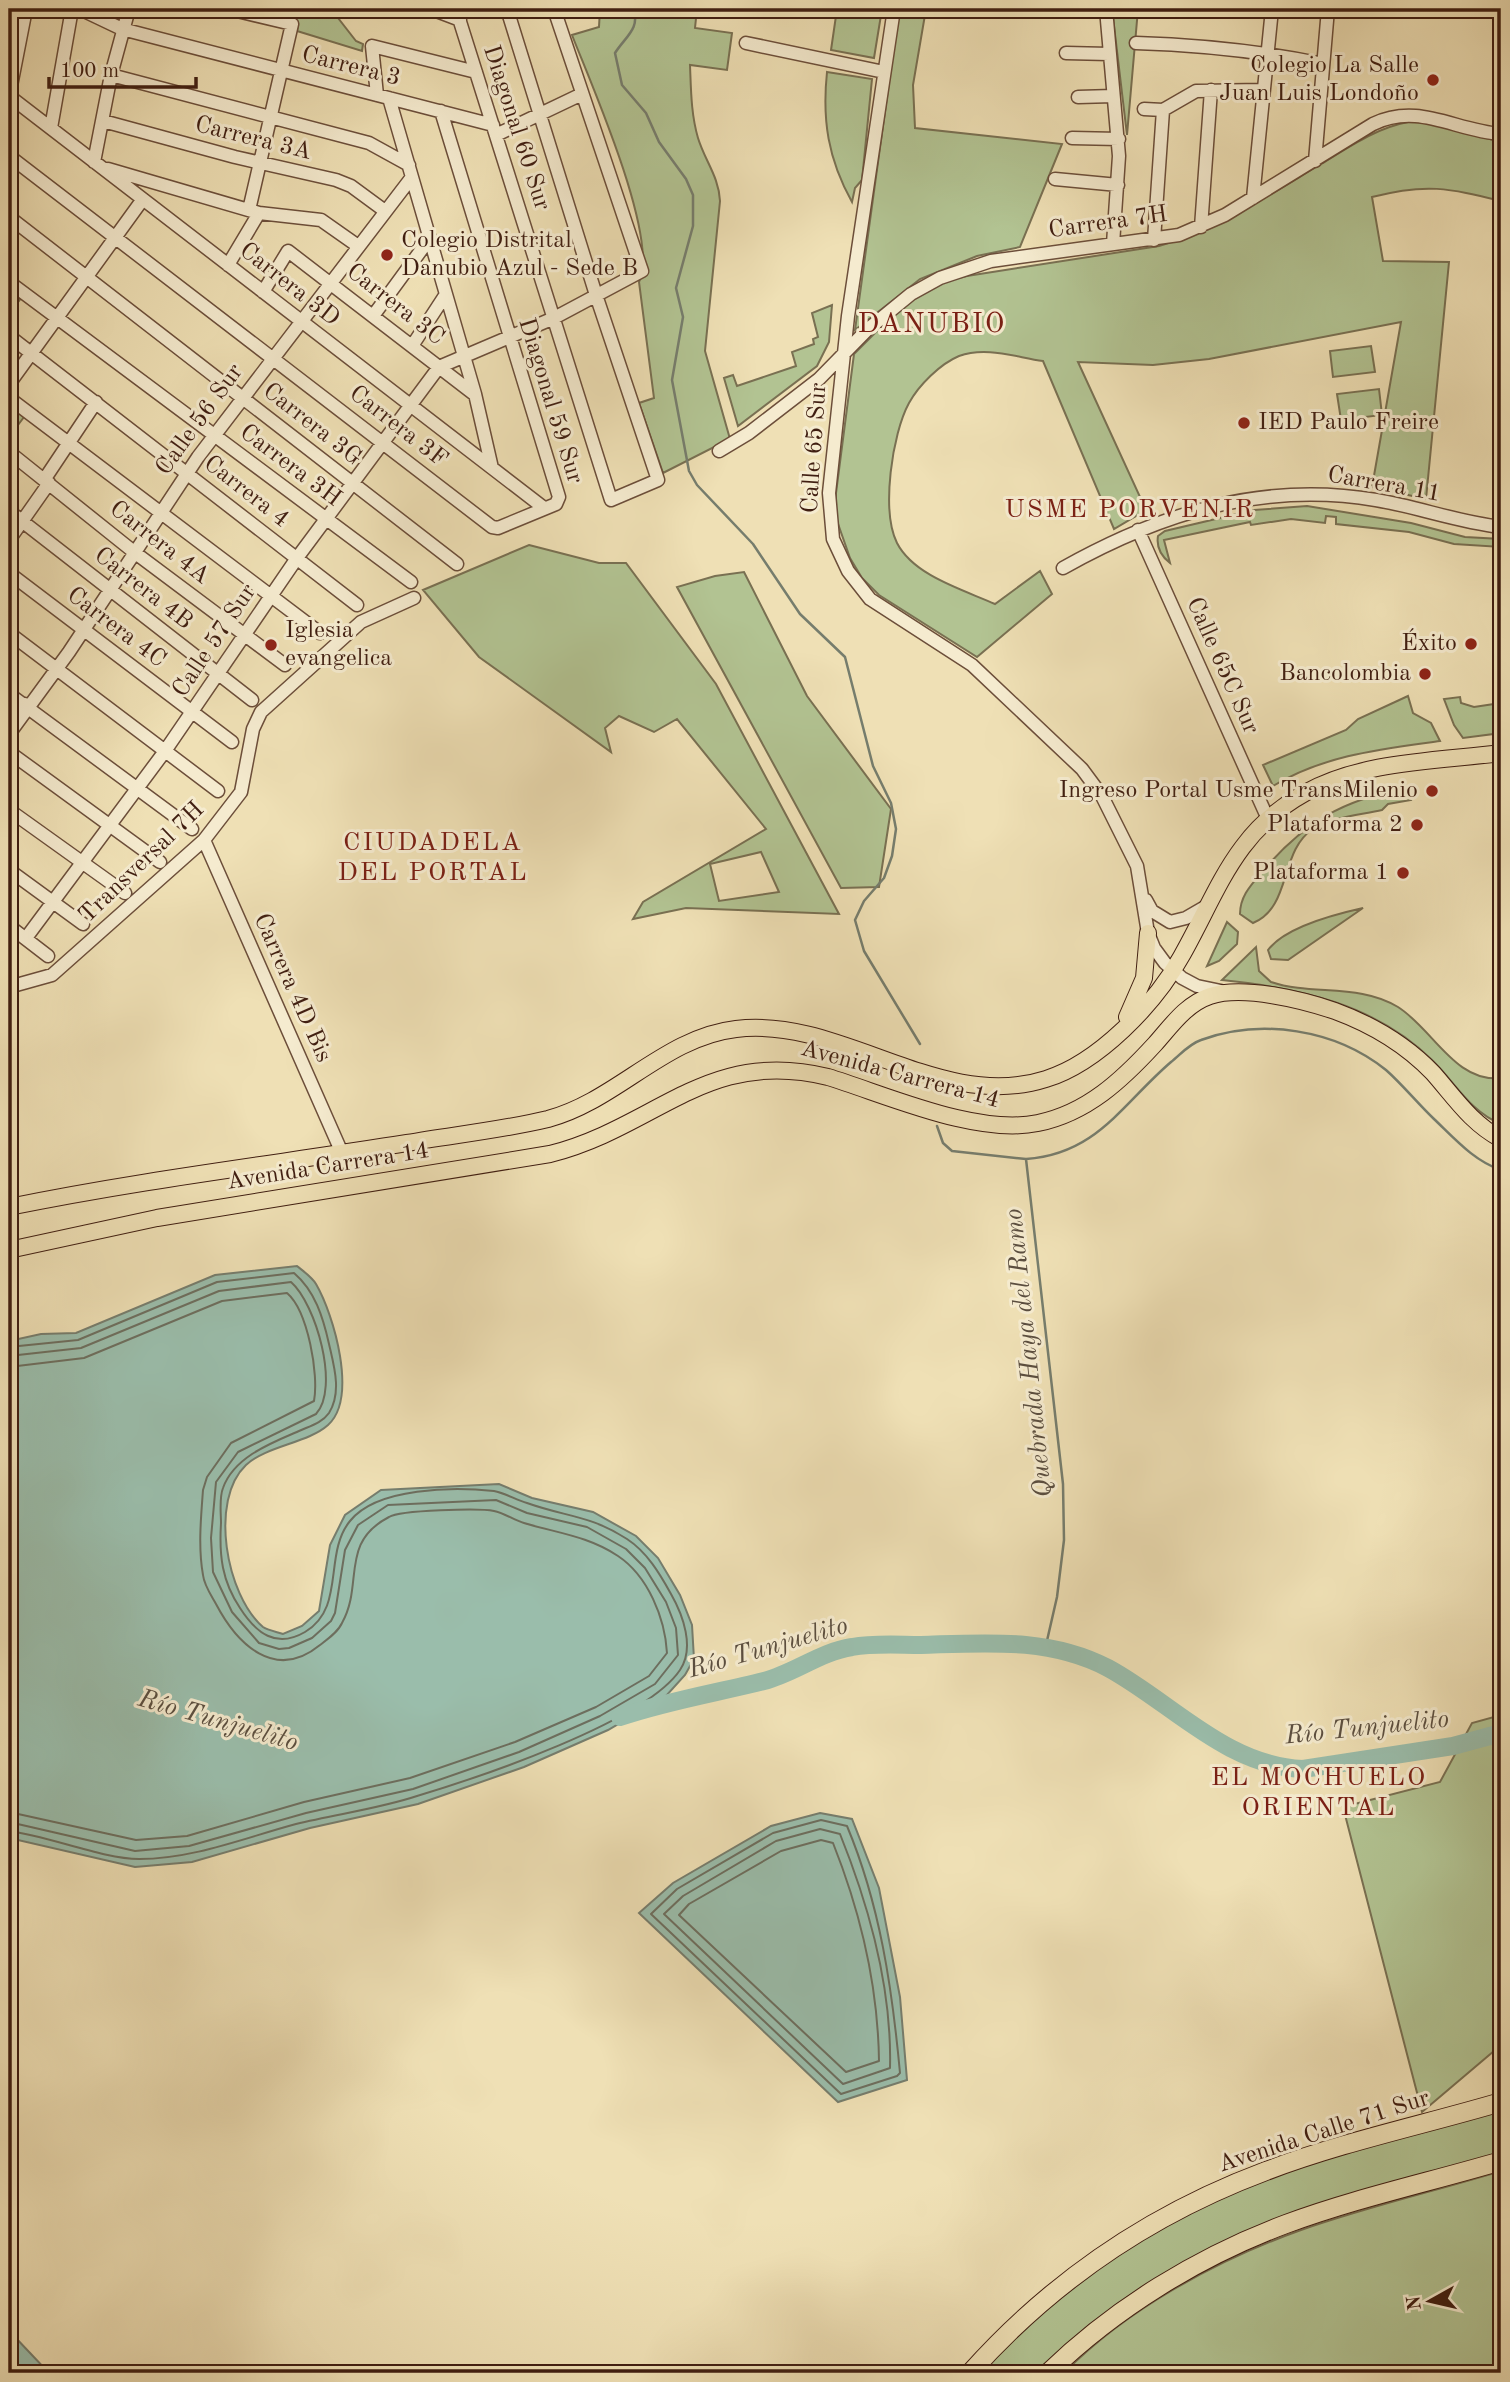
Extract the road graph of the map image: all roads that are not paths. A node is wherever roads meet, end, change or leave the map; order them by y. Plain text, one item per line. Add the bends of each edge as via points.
1 (26, 9) edge
2 (72, 9) edge
3 (80, 9) edge
4 (129, 9) edge
5 (229, 9) edge
6 (431, 9) edge
7 (507, 9) edge
8 (554, 9) edge
9 (894, 9) edge
10 (1106, 9) edge
11 (1272, 9) edge
12 (1328, 9) edge
13 (458, 14) edge
14 (122, 29) junction
15 (14, 37) edge
16 (746, 43) dead end
17 (1136, 43) dead end
18 (1269, 52) junction
19 (1066, 53) dead end
20 (1109, 54) junction
21 (1323, 64) junction
22 (281, 71) junction
23 (476, 72) junction
24 (884, 72) junction
25 (111, 75) junction
26 (1211, 90) junction
27 (1263, 90) junction
28 (582, 94) junction
29 (9, 96) edge
30 (383, 96) junction
31 (1113, 96) junction
32 (1078, 97) dead end
33 (1144, 109) dead end
34 (1163, 110) junction
35 (440, 111) junction
36 (540, 115) junction
37 (271, 116) junction
38 (103, 121) junction
39 (51, 128) junction
40 (495, 130) junction
41 (1501, 134) edge
42 (1072, 138) dead end
43 (1119, 139) junction
44 (9, 156) edge
45 (1315, 162) junction
46 (260, 163) junction
47 (97, 164) junction
48 (410, 171) junction
49 (1055, 179) dead end
50 (1118, 185) junction
51 (1253, 198) junction
52 (143, 199) junction
53 (385, 211) junction
54 (254, 212) junction
55 (9, 217) edge
56 (1201, 227) junction
57 (115, 238) junction
58 (429, 238) junction
59 (1154, 240) junction
60 (1114, 244) junction
61 (358, 246) junction
62 (228, 265) junction
63 (86, 277) junction
64 (9, 282) edge
65 (332, 282) junction
66 (263, 292) junction
67 (446, 295) junction
68 (596, 295) junction
69 (373, 316) junction
70 (554, 317) junction
71 (56, 319) junction
72 (301, 321) junction
73 (508, 336) junction
74 (9, 337) edge
75 (411, 346) junction
76 (31, 354) junction
77 (463, 354) junction
78 (844, 354) junction
79 (272, 358) junction
80 (439, 367) junction
81 (9, 384) edge
82 (475, 394) junction
83 (9, 398) edge
84 (243, 398) junction
85 (96, 402) junction
86 (411, 406) junction
87 (214, 436) junction
88 (384, 442) junction
89 (69, 444) junction
90 (719, 451) dead end
91 (9, 452) edge
92 (492, 468) junction
93 (187, 473) junction
94 (46, 481) junction
95 (352, 483) junction
96 (544, 508) junction
97 (9, 511) edge
98 (159, 513) junction
99 (326, 519) junction
100 (23, 521) junction
101 (1501, 527) edge
102 (1138, 530) junction
103 (9, 540) edge
104 (134, 552) junction
105 (297, 558) junction
106 (457, 564) dead end
107 (1063, 568) dead end
108 (9, 573) edge
109 (411, 582) dead end
110 (110, 589) junction
111 (271, 596) junction
112 (414, 598) dead end
113 (357, 605) dead end
114 (84, 630) junction
115 (9, 633) edge
116 (320, 633) dead end
117 (244, 634) junction
118 (285, 665) dead end
119 (56, 669) junction
120 (217, 673) junction
121 (9, 694) edge
122 (252, 700) dead end
123 (28, 703) junction
124 (192, 712) junction
125 (9, 719) edge
126 (9, 734) edge
127 (232, 742) dead end
128 (165, 751) junction
129 (9, 752) edge
130 (1501, 753) edge
131 (138, 789) junction
132 (218, 791) dead end
133 (9, 810) edge
134 (1268, 819) junction
135 (110, 826) junction
136 (192, 829) dead end
137 (204, 840) junction
138 (82, 862) junction
139 (160, 862) dead end
140 (9, 870) edge
141 (1142, 890) junction
142 (125, 893) dead end
143 (52, 901) junction
144 (1205, 907) junction
145 (83, 924) dead end
146 (9, 926) edge
147 (1148, 933) junction
148 (26, 938) junction
149 (48, 956) dead end
150 (1172, 971) junction
151 (9, 987) edge
152 (1232, 992) junction
153 (1121, 1029) junction
154 (1501, 1139) edge
155 (342, 1153) junction
156 (9, 1207) edge
157 (9, 1250) edge
158 (1501, 2102) edge
159 (1501, 2161) edge
160 (970, 2373) edge
161 (1048, 2373) edge

1 - 15 street
2 - 39 street
3 - 14 street, Carrera 3
4 - 14 street
5 - 22 street via 292,24
6 - 13 street
7 - 36 street
8 - 28 street
9 - 24 street, Calle 65 Sur
10 - 20 street
11 - 18 street
12 - 21 street
13 - 23 street, Diagonal 60 Sur
14 - 22 street, Carrera 3
14 - 25 street
15 - 29 street
16 - 24 street
17 - 18 street
18 - 21 street
18 - 27 street
19 - 20 street
20 - 31 street
21 - 45 street
22 - 30 street, Carrera 3
22 - 37 street
23 - 30 street via 372,46
23 - 40 street, Diagonal 60 Sur
24 - 78 street, Calle 65 Sur
25 - 37 street
25 - 38 street
26 - 27 street
26 - 34 street via 1188,93
26 - 56 street
27 - 51 street
28 - 36 street
28 - 68 street via 642,271
29 - 39 street, Carrera 3D
30 - 35 street, Carrera 3
30 - 48 street
31 - 32 street
31 - 43 street
33 - 34 street
34 - 59 street
35 - 40 street, Carrera 3
35 - 73 street, Diagonal 59 Sur
36 - 40 street
36 - 68 street
37 - 46 street
37 - 48 street via 369,143
38 - 46 street, Carrera 3A
38 - 47 street
39 - 47 street, Carrera 3D
40 - 70 street, Diagonal 60 Sur
41 - 45 street, Carrera 7H via 1426,115 1399,114 1373,124
42 - 43 street
43 - 50 street
44 - 57 street
45 - 51 street, Carrera 7H
46 - 53 street, Carrera 3A via 336,180
46 - 54 street
47 - 52 street, Carrera 3D
47 - 54 street
48 - 53 street, Calle 56 Sur
48 - 58 street
49 - 50 street
50 - 60 street
51 - 56 street, Carrera 7H
52 - 57 street
52 - 62 street, Carrera 3D
53 - 61 street, Calle 56 Sur
54 - 61 street via 329,223
54 - 62 street
55 - 63 street, Carrera 3G
56 - 59 street, Carrera 7H
57 - 63 street
57 - 79 street
58 - 67 street
58 - 69 street
59 - 60 street, Carrera 7H
60 - 78 street, Carrera 7H via 992,261 953,272 911,294
61 - 65 street, Calle 56 Sur
62 - 66 street, Carrera 3D
63 - 71 street
63 - 84 street, Carrera 3G
64 - 71 street, Carrera 3H
65 - 66 street, Carrera 3C via 288,251
65 - 69 street, Carrera 3C
65 - 72 street, Calle 56 Sur
66 - 72 street, Carrera 3D
67 - 75 street
67 - 77 street
68 - 70 street
68 - 70 street, Diagonal 60 Sur via 659,480 611,500
69 - 75 street, Carrera 3C
70 - 73 street
71 - 76 street
71 - 87 street, Carrera 3H
72 - 79 street, Calle 56 Sur
72 - 86 street, Carrera 3D
73 - 77 street
73 - 96 street, Diagonal 59 Sur via 559,502
74 - 76 street, Carrera 4
75 - 80 street, Carrera 3C
76 - 81 street
76 - 85 street, Carrera 4
77 - 80 street
77 - 82 street
78 - 90 street via 750,433
78 - 141 street, Calle 65 Sur via 828,511 833,539 848,571 870,599 972,665 1073,759 1108,807 1137,866
79 - 84 street, Calle 56 Sur
79 - 88 street, Carrera 3F
80 - 82 street, Carrera 3C
80 - 86 street, Calle 57 Sur
82 - 92 street
83 - 89 street
84 - 87 street, Calle 56 Sur
84 - 95 street, Carrera 3G
85 - 89 street
85 - 93 street, Carrera 4
86 - 88 street, Calle 57 Sur
86 - 92 street, Carrera 3D
87 - 93 street, Calle 56 Sur
87 - 99 street, Carrera 3H
88 - 95 street, Calle 57 Sur
88 - 96 street, Carrera 3F via 492,527
89 - 94 street
89 - 98 street
91 - 94 street, Carrera 4A
92 - 96 street, Carrera 3D
93 - 98 street, Calle 56 Sur
93 - 105 street, Carrera 4
94 - 100 street
94 - 104 street, Carrera 4A
95 - 99 street, Calle 57 Sur
95 - 106 street, Carrera 3G
97 - 100 street, Carrera 4B
98 - 104 street, Calle 56 Sur
98 - 111 street
99 - 105 street, Calle 57 Sur
99 - 109 street, Carrera 3H
100 - 103 street
100 - 110 street, Carrera 4B
101 - 102 street, Carrera 11 via 1378,500 1297,493 1217,504
102 - 107 street, Carrera 11
102 - 134 street, Calle 65C Sur
104 - 110 street, Calle 56 Sur
104 - 117 street, Carrera 4A
105 - 111 street, Calle 57 Sur
105 - 113 street, Carrera 4
108 - 114 street, Carrera 4C
110 - 114 street, Calle 56 Sur
110 - 120 street, Carrera 4B
111 - 116 street
111 - 117 street, Calle 57 Sur
112 - 137 street, Transversal 7H via 361,622 261,712 253,729 241,792
114 - 119 street, Calle 56 Sur
114 - 124 street, Carrera 4C
115 - 119 street
117 - 118 street, Carrera 4A
117 - 120 street, Calle 57 Sur
119 - 123 street, Calle 56 Sur
119 - 128 street
120 - 122 street, Carrera 4B
120 - 124 street, Calle 57 Sur
121 - 123 street
123 - 125 street, Calle 56 Sur
123 - 126 street, Calle 56 Sur
123 - 131 street
124 - 127 street, Carrera 4C
124 - 128 street, Calle 57 Sur
128 - 131 street, Calle 57 Sur
128 - 132 street
129 - 135 street
130 - 134 main road, Avenida Carrera 14 via 1349,776 1307,792
131 - 135 street, Calle 57 Sur
131 - 136 street
133 - 138 street
134 - 144 main road, Avenida Carrera 14 via 1230,861
135 - 138 street, Calle 57 Sur
135 - 139 street
137 - 151 street, Transversal 7H via 52,975
137 - 155 street, Carrera 4D Bis
138 - 142 street
138 - 143 street, Calle 57 Sur
140 - 143 street
141 - 144 street, Calle 65 Sur via 1152,911 1170,922
141 - 147 street, Calle 65 Sur
143 - 145 street
143 - 148 street, Calle 57 Sur
144 - 150 main road, Avenida Carrera 14
146 - 148 street
147 - 150 street, Calle 65 Sur
147 - 153 main road via 1144,978
148 - 149 street
150 - 152 street, Calle 65 Sur via 1197,986
150 - 153 main road, Avenida Carrera 14
152 - 154 main road, Avenida Carrera 14 via 1317,1005 1384,1033 1425,1066 1474,1121
152 - 157 main road, Avenida Carrera 14 via 1193,1004 1126,1075 1096,1099 1037,1124 983,1124 807,1071 761,1068 712,1080 609,1133 550,1154 157,1218
153 - 155 main road, Avenida Carrera 14 via 1095,1053 1060,1074 1004,1087 958,1081 798,1032 735,1029 689,1042 564,1114
155 - 156 main road, Avenida Carrera 14 via 172,1176
158 - 160 highway, Avenida Calle 71 Sur via 1268,2170 1173,2212 1081,2269
159 - 161 highway via 1268,2232 1155,2290 1085,2339

